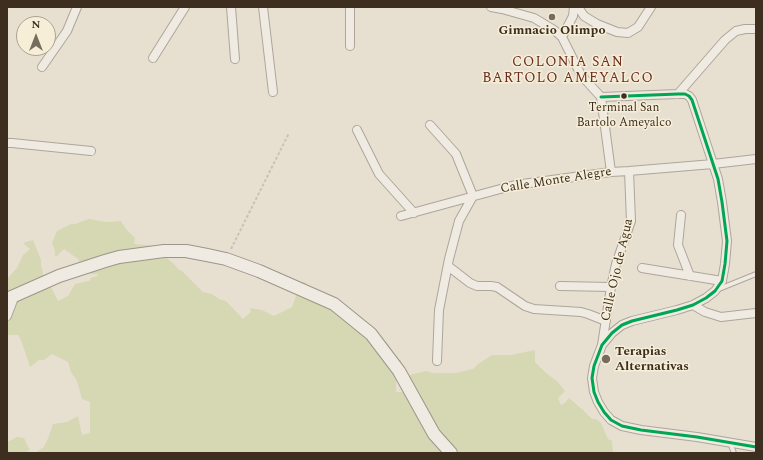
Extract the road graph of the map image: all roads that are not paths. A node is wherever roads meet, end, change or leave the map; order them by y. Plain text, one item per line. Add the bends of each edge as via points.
1 (77, 7) edge
2 (185, 7) edge
3 (231, 7) edge
4 (263, 7) edge
5 (350, 7) edge
6 (491, 7) edge
7 (574, 7) edge
8 (578, 7) edge
9 (651, 7) edge
10 (756, 29) edge
11 (562, 37) junction
12 (350, 46) dead end
13 (153, 58) dead end
14 (235, 59) dead end
15 (42, 67) dead end
16 (273, 92) dead end
17 (678, 94) junction
18 (601, 97) junction
19 (430, 125) dead end
20 (357, 130) dead end
21 (7, 143) edge
22 (91, 151) dead end
23 (756, 159) edge
24 (713, 164) junction
25 (629, 171) junction
26 (611, 172) junction
27 (473, 196) junction
28 (414, 213) junction
29 (681, 215) dead end
30 (401, 216) dead end
31 (448, 266) junction
32 (642, 268) dead end
33 (756, 274) edge
34 (690, 276) junction
35 (722, 280) junction
36 (560, 286) dead end
37 (611, 287) junction
38 (715, 291) junction
39 (11, 297) edge
40 (693, 305) junction
41 (756, 313) edge
42 (7, 316) edge
43 (606, 321) junction
44 (602, 345) junction
45 (437, 361) dead end
46 (730, 443) junction
47 (756, 447) edge
48 (451, 453) edge
49 (734, 453) edge

1 - 15 street via 68,31
2 - 13 street
3 - 14 street
4 - 16 street
5 - 12 street
6 - 11 street via 534,18
7 - 11 street
8 - 9 street via 584,16 597,24 617,32 628,33 638,27
10 - 17 street via 736,31 725,40
11 - 18 street via 581,75
17 - 18 street
17 - 24 street via 685,94 692,100
18 - 26 street
19 - 27 street via 456,154
20 - 28 street via 379,174
21 - 22 street
23 - 24 street, Calle Monte Alegre
24 - 25 street, Calle Monte Alegre
24 - 35 street via 718,179 727,241
25 - 26 street, Calle Monte Alegre
25 - 37 street, Calle Ojo de Agua via 631,221
26 - 27 street, Calle Monte Alegre via 515,185
27 - 28 street, Calle Monte Alegre
27 - 31 street via 459,222
28 - 30 street, Calle Monte Alegre
29 - 34 street via 678,245
31 - 43 street via 470,283 497,287 525,306 534,309 581,312
31 - 45 street via 439,310
32 - 34 street
33 - 38 lane
34 - 35 street
35 - 38 street
36 - 37 street
37 - 43 street, Calle Ojo de Agua
38 - 40 street
39 - 42 street
39 - 48 main road via 60,276 119,257 164,250 186,251 226,259 334,304 371,334 399,371 434,434
40 - 41 street via 721,317
40 - 44 street via 622,325
43 - 44 street, Calle Ojo de Agua
44 - 46 street via 592,378 598,402 611,420 622,426 641,430
46 - 47 street
46 - 49 lane

